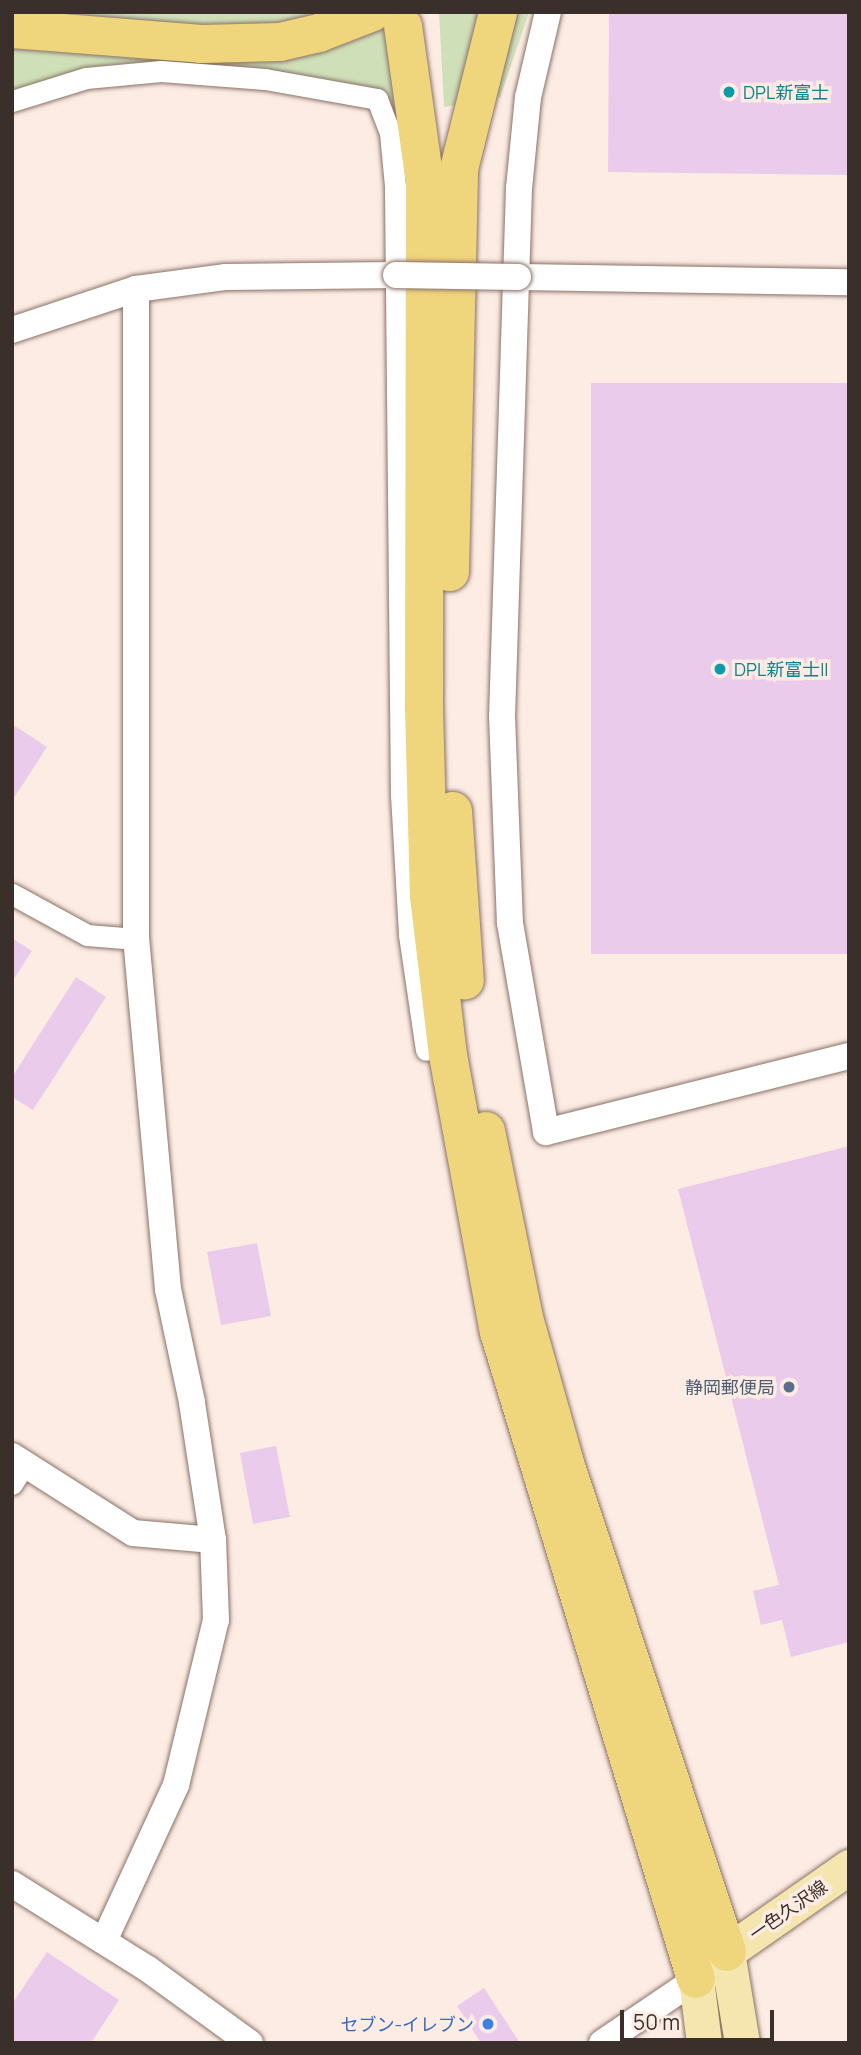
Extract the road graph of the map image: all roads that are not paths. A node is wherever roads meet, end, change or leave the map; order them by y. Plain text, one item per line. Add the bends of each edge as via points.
1 (498, 12) edge
2 (548, 12) edge
3 (388, 19) edge
4 (12, 29) edge
5 (12, 101) edge
6 (396, 275) junction
7 (518, 277) junction
8 (849, 282) edge
9 (136, 289) junction
10 (12, 330) edge
11 (12, 894) edge
12 (136, 939) junction
13 (426, 1051) dead end
14 (849, 1056) edge
15 (16, 1468) edge
16 (213, 1540) junction
17 (849, 1867) edge
18 (12, 1884) edge
19 (104, 1941) junction
20 (727, 1952) junction
21 (696, 1979) junction
22 (250, 2043) edge
23 (602, 2043) edge
24 (704, 2043) edge
25 (742, 2043) edge

1 - 20 highway via 459,169 448,705 457,890 472,1050 507,1238 539,1371
2 - 7 street via 528,97 519,188
3 - 4 highway via 280,41 201,44
3 - 21 highway via 425,183 429,896 448,1055 499,1332
5 - 6 street via 86,78 160,71 265,79 377,99 390,133
6 - 7 street, bridge
6 - 9 street via 226,277
6 - 13 street via 401,795 409,935
7 - 8 street
7 - 14 street via 502,730 510,923 546,1132
9 - 10 street
9 - 12 street
11 - 12 street via 87,935
12 - 16 street via 168,1289 192,1402
15 - 16 street via 133,1533
16 - 19 street via 216,1620 176,1785
17 - 20 main road, 一色久沢線
18 - 19 street
19 - 22 street
20 - 21 main road, 一色久沢線
20 - 25 main road
21 - 23 street
21 - 24 main road

